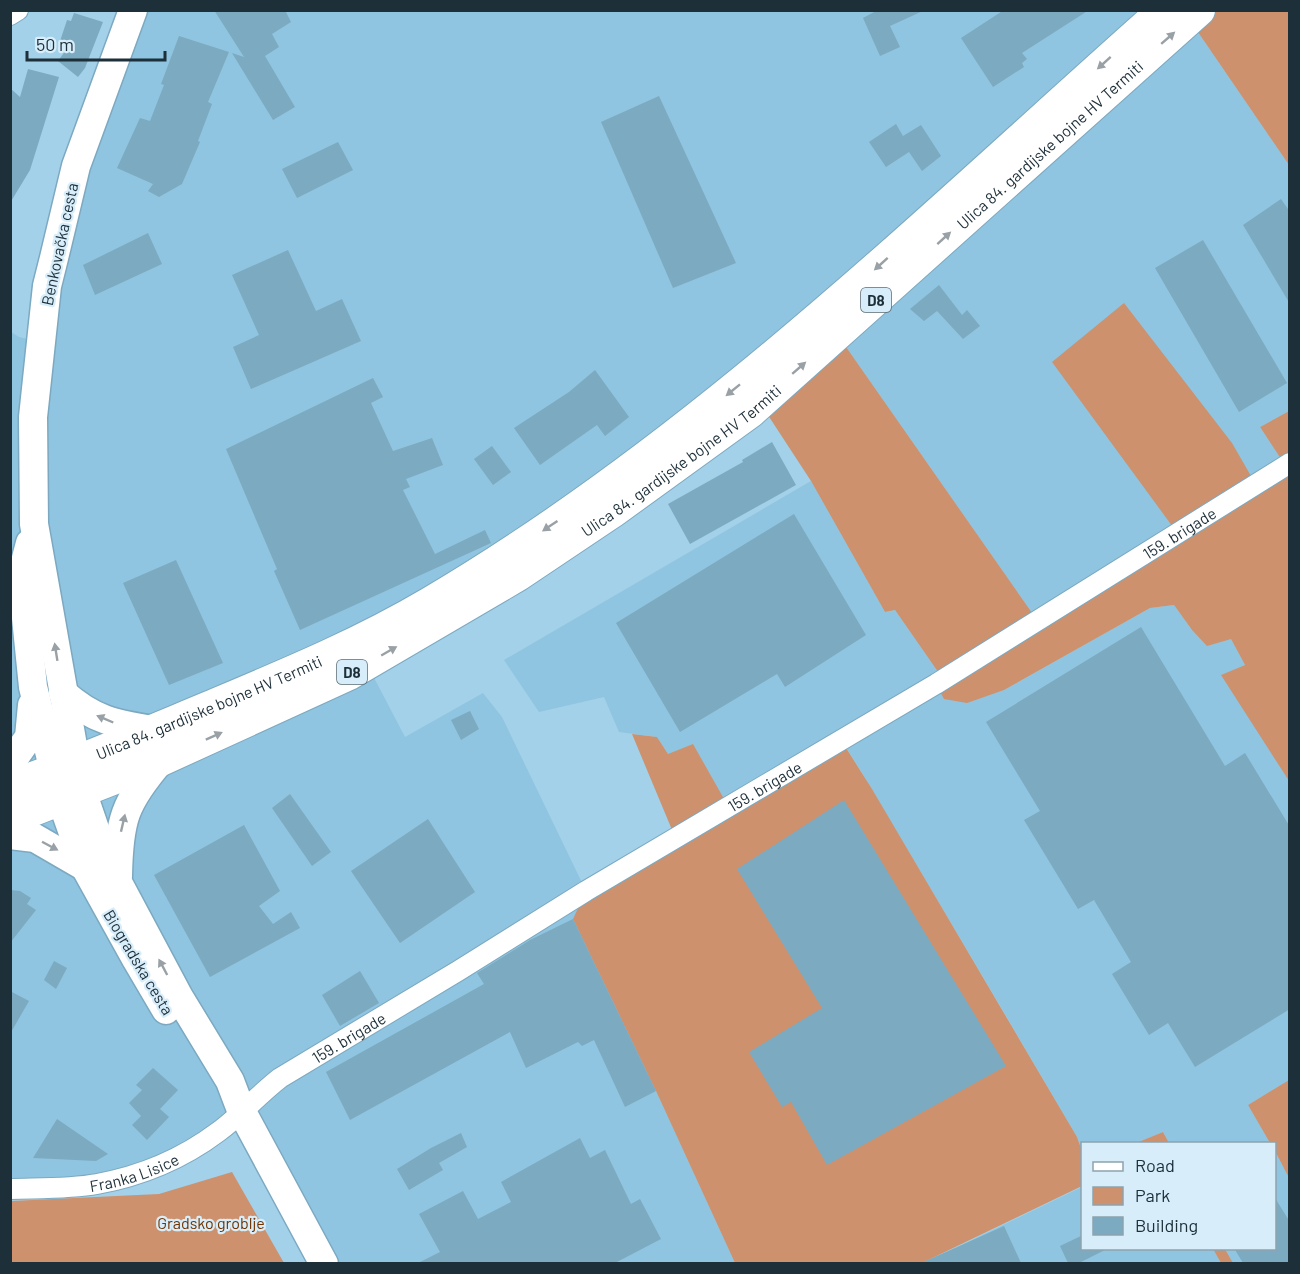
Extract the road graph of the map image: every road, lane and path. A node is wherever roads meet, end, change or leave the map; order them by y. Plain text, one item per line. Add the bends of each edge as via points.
1 (18, 10) edge
2 (133, 10) edge
3 (1164, 10) edge
4 (1198, 10) edge
5 (10, 15) edge
6 (1290, 463) edge
7 (34, 524) junction
8 (33, 687) junction
9 (63, 693) junction
10 (153, 730) junction
11 (161, 760) junction
12 (10, 764) edge
13 (68, 781) junction
14 (10, 786) edge
15 (10, 819) edge
16 (10, 835) edge
17 (85, 867) junction
18 (117, 881) junction
19 (241, 1110) junction
20 (10, 1189) edge
21 (324, 1263) edge

1 - 5 street
2 - 7 main road, Benkovačka cesta via 76,166 47,286 33,417
3 -> 10 main road, Ulica 84. gardijske bojne HV Termiti / D8 via 822,317 599,493 429,603 366,637
11 -> 4 main road, Ulica 84. gardijske bojne HV Termiti / D8 via 349,674 518,575 612,512 750,412
6 - 19 street, 159. brigade via 936,684 280,1078
7 - 8 main road, Benkovačka cesta via 23,588
9 -> 7 main road, Benkovačka cesta
8 - 12 main road via 29,737
8 - 13 main road, Benkovačka cesta
10 -> 9 main road via 104,721
9 - 13 main road, Benkovačka cesta
10 - 13 main road, Ulica 84. gardijske bojne HV Termiti / D8
11 - 13 main road, Ulica 84. gardijske bojne HV Termiti / D8
18 -> 11 main road via 126,808
13 - 14 main road, D8
13 - 15 main road, D8
13 - 17 main road, Biogradska cesta
13 - 18 main road, Biogradska cesta
16 -> 17 main road via 35,838
17 - 19 main road, Biogradska cesta via 162,1004
19 -> 18 main road, Biogradska cesta via 230,1081 179,997
19 - 20 street, Franka Lisice via 219,1131 154,1170 96,1184
19 - 21 main road, Biogradska cesta

